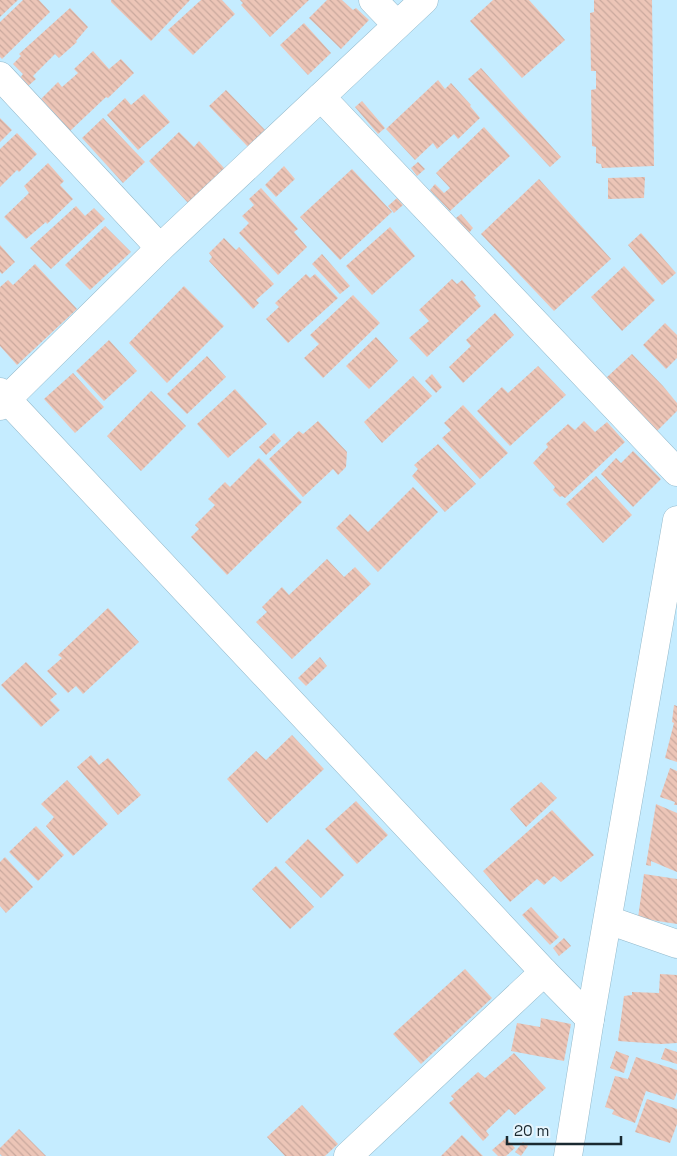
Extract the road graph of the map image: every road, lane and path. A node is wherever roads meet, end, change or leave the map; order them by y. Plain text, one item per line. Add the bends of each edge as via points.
1 (373, 0) edge
2 (424, 0) edge
3 (397, 25) junction
4 (0, 76) edge
5 (321, 97) junction
6 (160, 248) junction
7 (2, 399) edge
8 (677, 472) edge
9 (677, 520) edge
10 (667, 646) edge
11 (608, 920) junction
12 (677, 944) edge
13 (544, 972) junction
14 (590, 1019) junction
15 (348, 1156) edge
16 (568, 1156) edge

1 - 3 street
2 - 3 street
3 - 5 street
4 - 6 street
5 - 6 street
5 - 8 street
6 - 7 street
7 - 13 street
9 - 10 street
10 - 11 street
11 - 12 street
11 - 14 street
13 - 14 street
13 - 15 street
14 - 16 street

